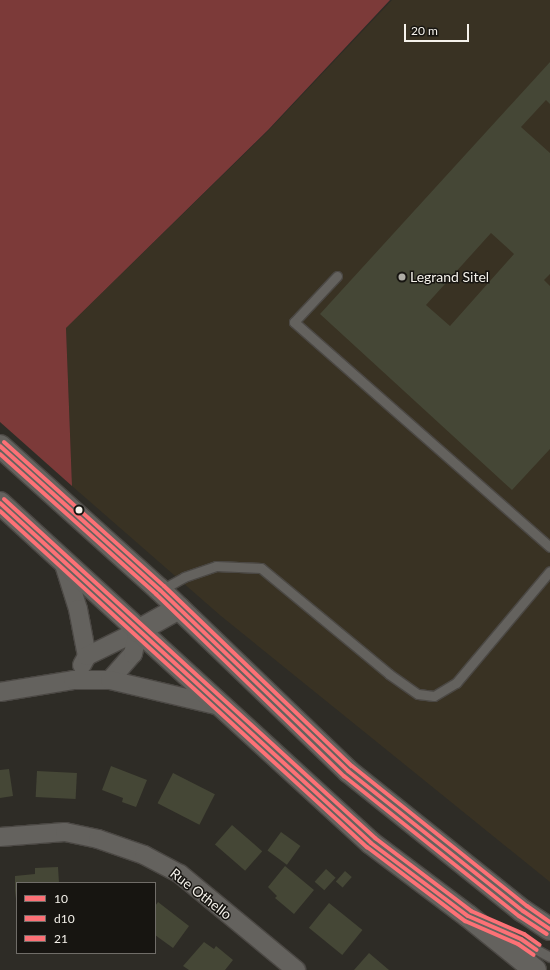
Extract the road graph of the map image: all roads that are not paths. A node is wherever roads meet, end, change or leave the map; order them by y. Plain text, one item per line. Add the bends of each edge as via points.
1 (337, 276) dead end
2 (0, 446) edge
3 (0, 503) edge
4 (550, 546) edge
5 (62, 558) junction
6 (550, 571) edge
7 (160, 590) junction
8 (179, 608) junction
9 (138, 631) junction
10 (87, 656) junction
11 (73, 680) junction
12 (110, 680) junction
13 (0, 692) edge
14 (220, 706) junction
15 (0, 837) edge
16 (468, 916) junction
17 (550, 929) edge
18 (550, 957) edge
19 (296, 970) edge
20 (535, 970) edge

1 - 4 lane via 294,322
2 - 7 main road
3 - 5 main road
5 - 9 main road
5 - 10 street via 78,609
6 - 7 lane via 456,683 434,696 418,694 389,674 261,568 216,566 184,577
7 - 8 main road
8 - 9 main road
8 - 17 main road via 348,771 523,911
9 - 10 street
9 - 12 street via 132,654
9 - 14 main road
10 - 11 street
11 - 12 street
11 - 13 street
12 - 14 street
14 - 16 main road via 371,843
15 - 19 street, Rue Othello via 66,832 98,839 144,855 180,874
16 - 18 lane via 521,939
16 - 20 main road

